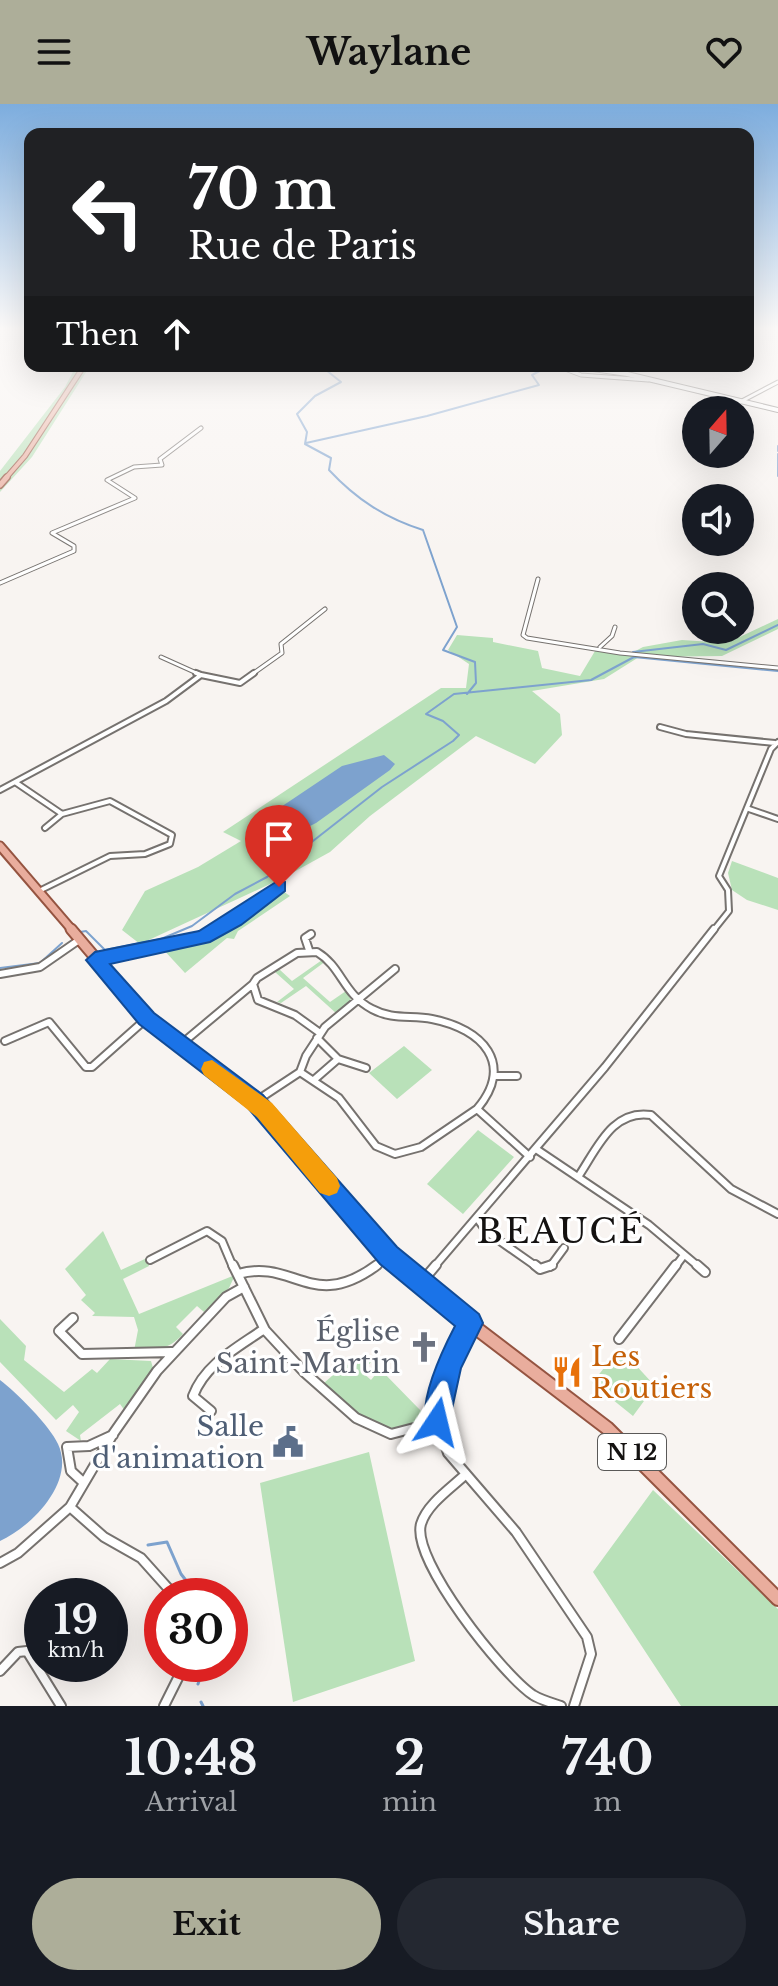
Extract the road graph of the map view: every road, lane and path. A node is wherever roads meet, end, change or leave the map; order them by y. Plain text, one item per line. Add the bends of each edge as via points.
1 (60, 403) edge
2 (754, 405) edge
3 (778, 410) edge
4 (201, 428) dead end
5 (0, 485) edge
6 (538, 579) dead end
7 (0, 583) edge
8 (325, 609) dead end
9 (615, 627) dead end
10 (599, 647) junction
11 (161, 657) dead end
12 (778, 668) edge
13 (201, 675) junction
14 (660, 727) dead end
15 (777, 742) edge
16 (15, 782) junction
17 (0, 790) edge
18 (749, 809) junction
19 (62, 814) junction
20 (778, 819) edge
21 (45, 828) dead end
22 (0, 846) edge
23 (279, 887) dead end
24 (39, 891) junction
25 (311, 934) dead end
26 (79, 940) junction
27 (309, 950) junction
28 (95, 960) junction
29 (395, 969) dead end
30 (0, 974) edge
31 (253, 984) junction
32 (358, 1000) junction
33 (147, 1019) junction
34 (318, 1035) junction
35 (5, 1041) dead end
36 (179, 1045) junction
37 (338, 1059) junction
38 (366, 1068) dead end
39 (300, 1072) junction
40 (497, 1076) junction
41 (517, 1076) dead end
42 (315, 1079) junction
43 (256, 1101) junction
44 (477, 1109) junction
45 (536, 1149) junction
46 (530, 1157) junction
47 (578, 1177) junction
48 (778, 1214) edge
49 (477, 1218) junction
50 (564, 1248) dead end
51 (389, 1255) junction
52 (684, 1255) junction
53 (150, 1260) dead end
54 (705, 1272) dead end
55 (238, 1274) junction
56 (419, 1284) junction
57 (244, 1287) junction
58 (73, 1318) dead end
59 (470, 1323) junction
60 (264, 1329) junction
61 (619, 1339) dead end
62 (173, 1352) junction
63 (211, 1411) dead end
64 (437, 1422) junction
65 (113, 1434) junction
66 (466, 1474) junction
67 (84, 1483) junction
68 (70, 1507) junction
69 (0, 1563) edge
70 (159, 1578) edge
71 (778, 1599) edge
72 (0, 1671) edge
73 (179, 1682) edge
74 (61, 1706) edge
75 (164, 1706) edge
76 (561, 1706) edge
77 (574, 1706) edge

1 - 5 main road
2 - 3 street
4 - 7 street via 160,459 162,465 134,467 107,480 135,498 52,533 74,551
6 - 10 street via 529,596 523,636
8 - 13 street via 281,644 282,653 240,683
9 - 10 street
10 - 12 street
11 - 13 street
13 - 16 street via 166,701
14 - 15 street
15 - 18 street
16 - 17 street
16 - 19 street
18 - 20 street
18 - 45 street via 719,876 728,890 729,911
19 - 21 street
19 - 24 street via 110,801 169,831 172,841 145,854 110,856
22 - 24 main road, N 12
23 - 28 street via 204,937
24 - 26 main road, N 12
25 - 27 street via 305,938
26 - 28 main road, N 12
26 - 30 street via 40,967
27 - 31 street
27 - 32 street via 333,962 347,991
28 - 33 main road, N 12
29 - 32 street
31 - 34 street via 258,1000 295,1015
31 - 36 street
32 - 34 street
32 - 40 street via 387,1017 433,1019 455,1026 491,1053
33 - 35 street via 92,1067 86,1067 49,1022
33 - 36 main road, N 12
34 - 37 street
34 - 39 street
36 - 43 main road, N 12
37 - 38 street
37 - 42 street
39 - 42 street
39 - 43 street
40 - 41 street
40 - 44 street via 492,1094
42 - 44 street via 349,1111 362,1136 391,1152 411,1152
43 - 51 main road, N 12
44 - 46 street
45 - 46 street
45 - 47 street
46 - 49 street
47 - 48 street via 618,1119 651,1115 731,1189
47 - 52 street
49 - 50 street via 487,1232 540,1269 549,1269
49 - 56 street
51 - 55 street via 371,1272 323,1287 265,1269
51 - 56 main road, N 12
52 - 54 street
52 - 61 street
53 - 55 street via 207,1231 222,1241
55 - 57 street
56 - 59 main road, N 12
57 - 60 street
57 - 62 street via 226,1297
58 - 62 street via 59,1331 82,1354
59 - 64 street via 449,1365
59 - 71 main road, N 12 via 615,1435
60 - 63 street via 195,1385 193,1396
60 - 64 street via 366,1426 385,1434
62 - 65 street
64 - 66 street via 448,1453
65 - 67 street
65 - 67 street via 89,1446 67,1447 71,1471
66 - 76 street via 432,1506 420,1527 419,1540 432,1576 520,1684
66 - 77 street via 516,1532 587,1637 591,1654
67 - 68 street
68 - 69 street
68 - 70 street via 104,1537 141,1558
72 - 74 street via 18,1652 27,1651
73 - 75 street

